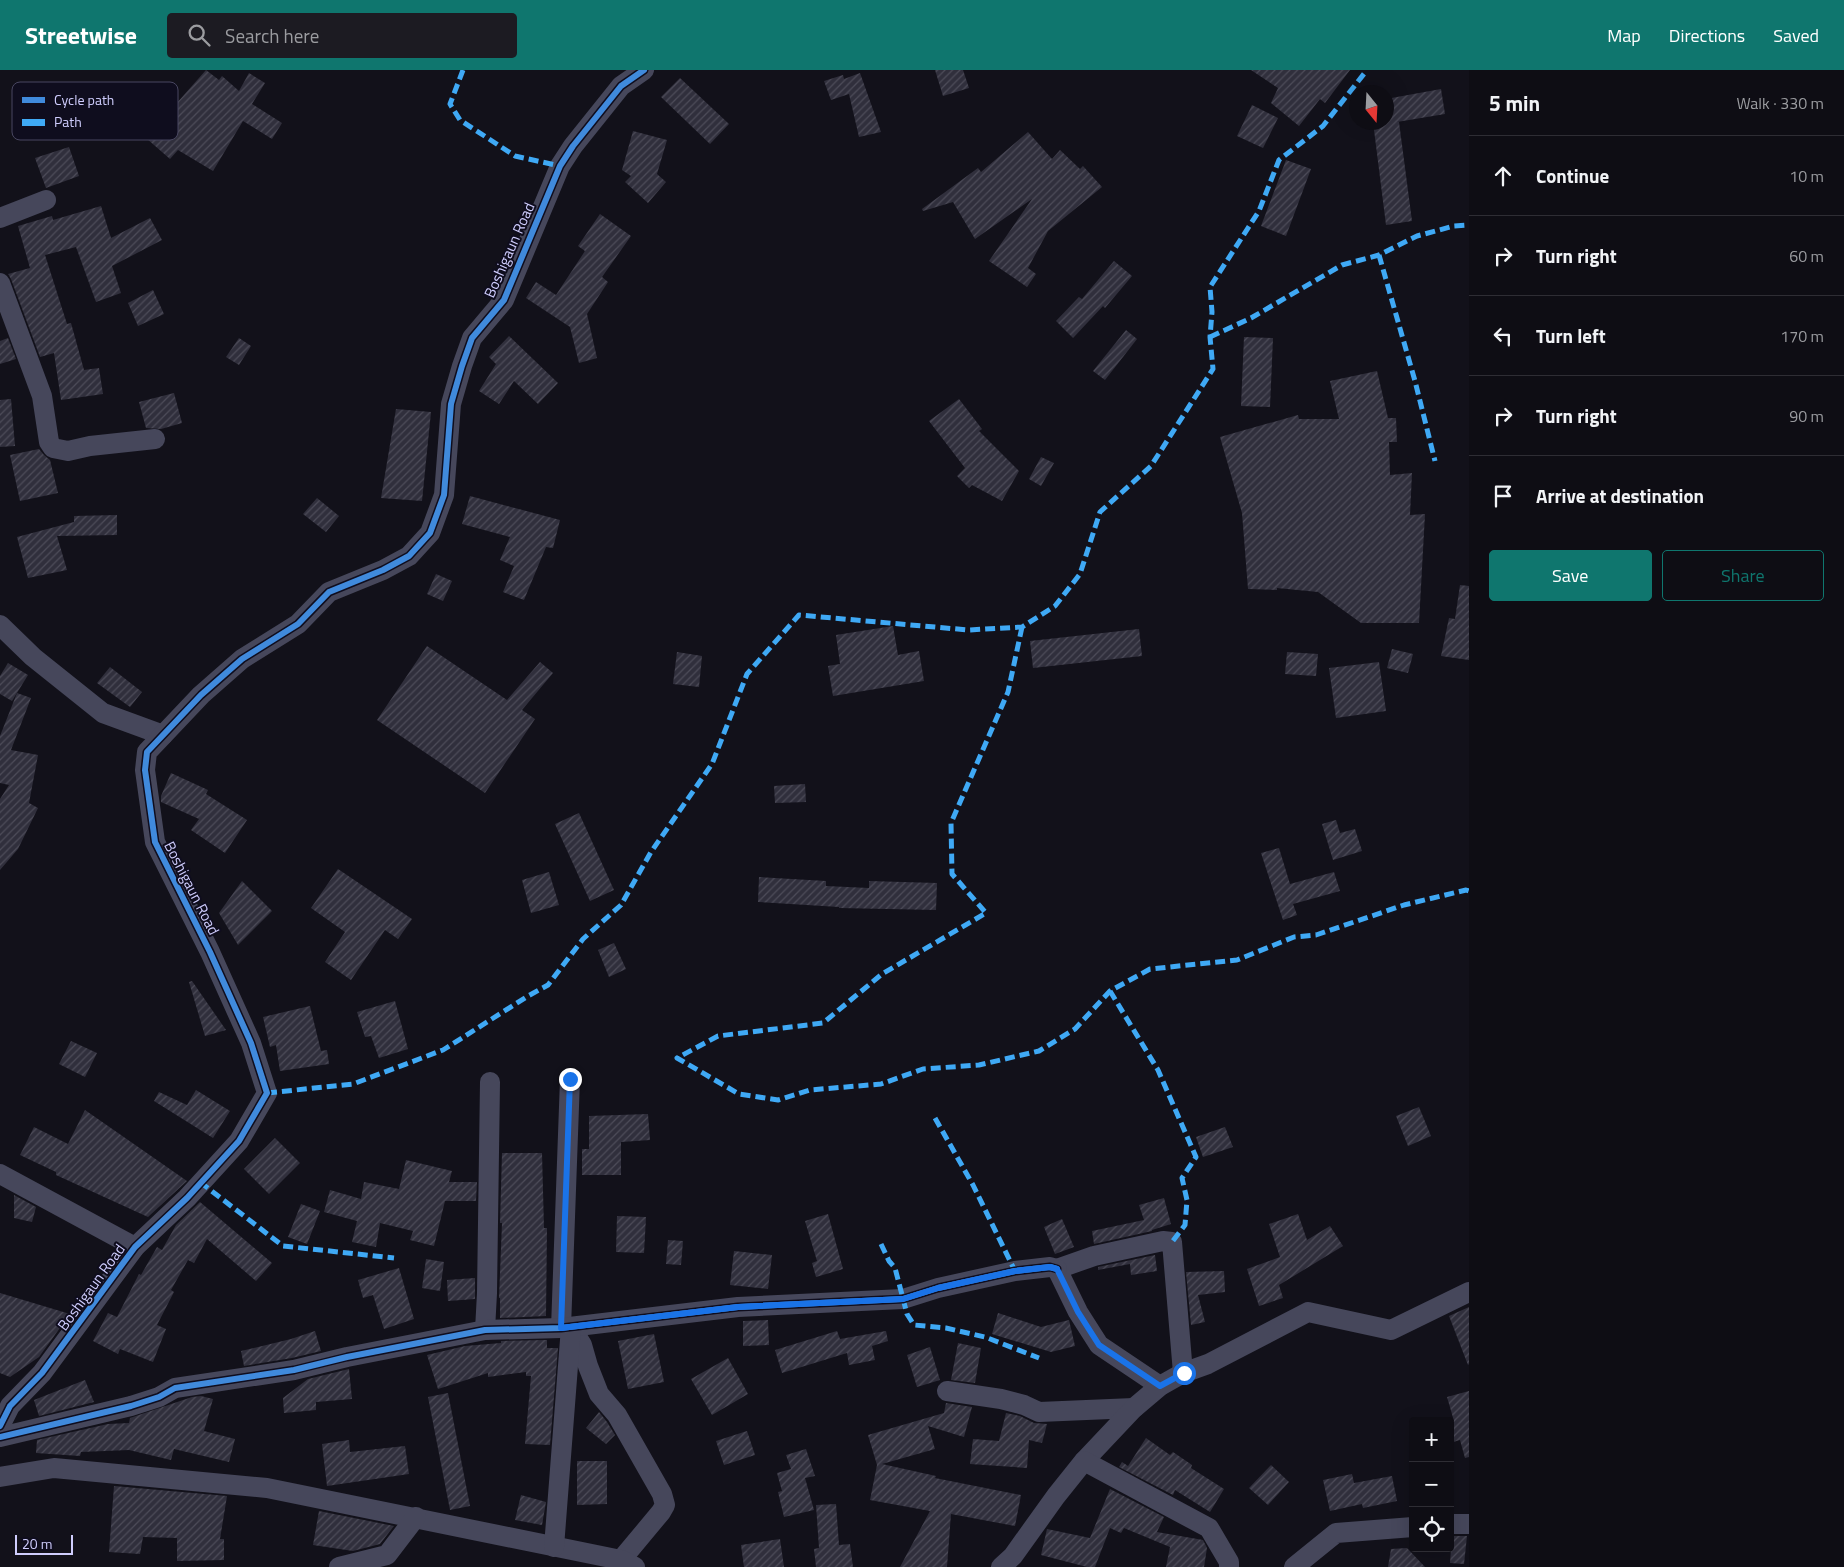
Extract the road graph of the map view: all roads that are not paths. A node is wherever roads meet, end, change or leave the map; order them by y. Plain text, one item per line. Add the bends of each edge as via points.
1 (644, 70) edge
2 (46, 200) dead end
3 (0, 218) edge
4 (0, 283) edge
5 (155, 439) dead end
6 (0, 625) edge
7 (163, 735) junction
8 (570, 1079) dead end
9 (490, 1082) dead end
10 (0, 1174) edge
11 (135, 1247) junction
12 (1057, 1269) junction
13 (1469, 1292) edge
14 (566, 1327) junction
15 (485, 1330) junction
16 (1184, 1373) junction
17 (1160, 1386) junction
18 (947, 1391) dead end
19 (5, 1402) edge
20 (1134, 1408) junction
21 (0, 1426) edge
22 (0, 1437) edge
23 (1084, 1462) junction
24 (0, 1477) edge
25 (416, 1517) junction
26 (1454, 1524) edge
27 (1469, 1524) edge
28 (1409, 1527) edge
29 (554, 1547) junction
30 (628, 1563) edge
31 (339, 1567) edge
32 (1001, 1567) edge
33 (1229, 1567) edge
34 (1294, 1567) edge

1 - 7 street, Boshigaun Road via 621,86 573,146 557,174 504,300 472,338 451,404 444,495 430,533 408,556 329,592 298,624 242,659
2 - 3 street
4 - 5 street via 42,396 49,442 53,448 68,451
6 - 7 street via 103,713
7 - 11 street, Boshigaun Road via 147,752 145,770 154,842 210,952 250,1043 267,1093 239,1141 187,1198
8 - 14 street
9 - 15 street
10 - 11 street
11 - 19 street, Boshigaun Road via 42,1374
12 - 14 street via 1050,1267 1005,1273 903,1299 738,1307
12 - 16 street via 1103,1254 1163,1241 1172,1242
12 - 17 street via 1099,1345
13 - 16 street via 1391,1330 1308,1312 1208,1364
14 - 15 street
14 - 29 street
14 - 30 street via 582,1345 599,1394 617,1415 662,1494 665,1505
15 - 22 street via 294,1370 175,1388 131,1406
16 - 17 street
17 - 20 street
18 - 20 street via 1001,1399 1039,1412
19 - 21 street, Boshigaun Road
20 - 23 street
23 - 32 street via 1013,1556
23 - 33 street via 1209,1528
24 - 25 street via 54,1468 257,1487
25 - 29 street
25 - 31 street via 388,1554
26 - 27 street
28 - 34 street via 1336,1533
29 - 30 street

